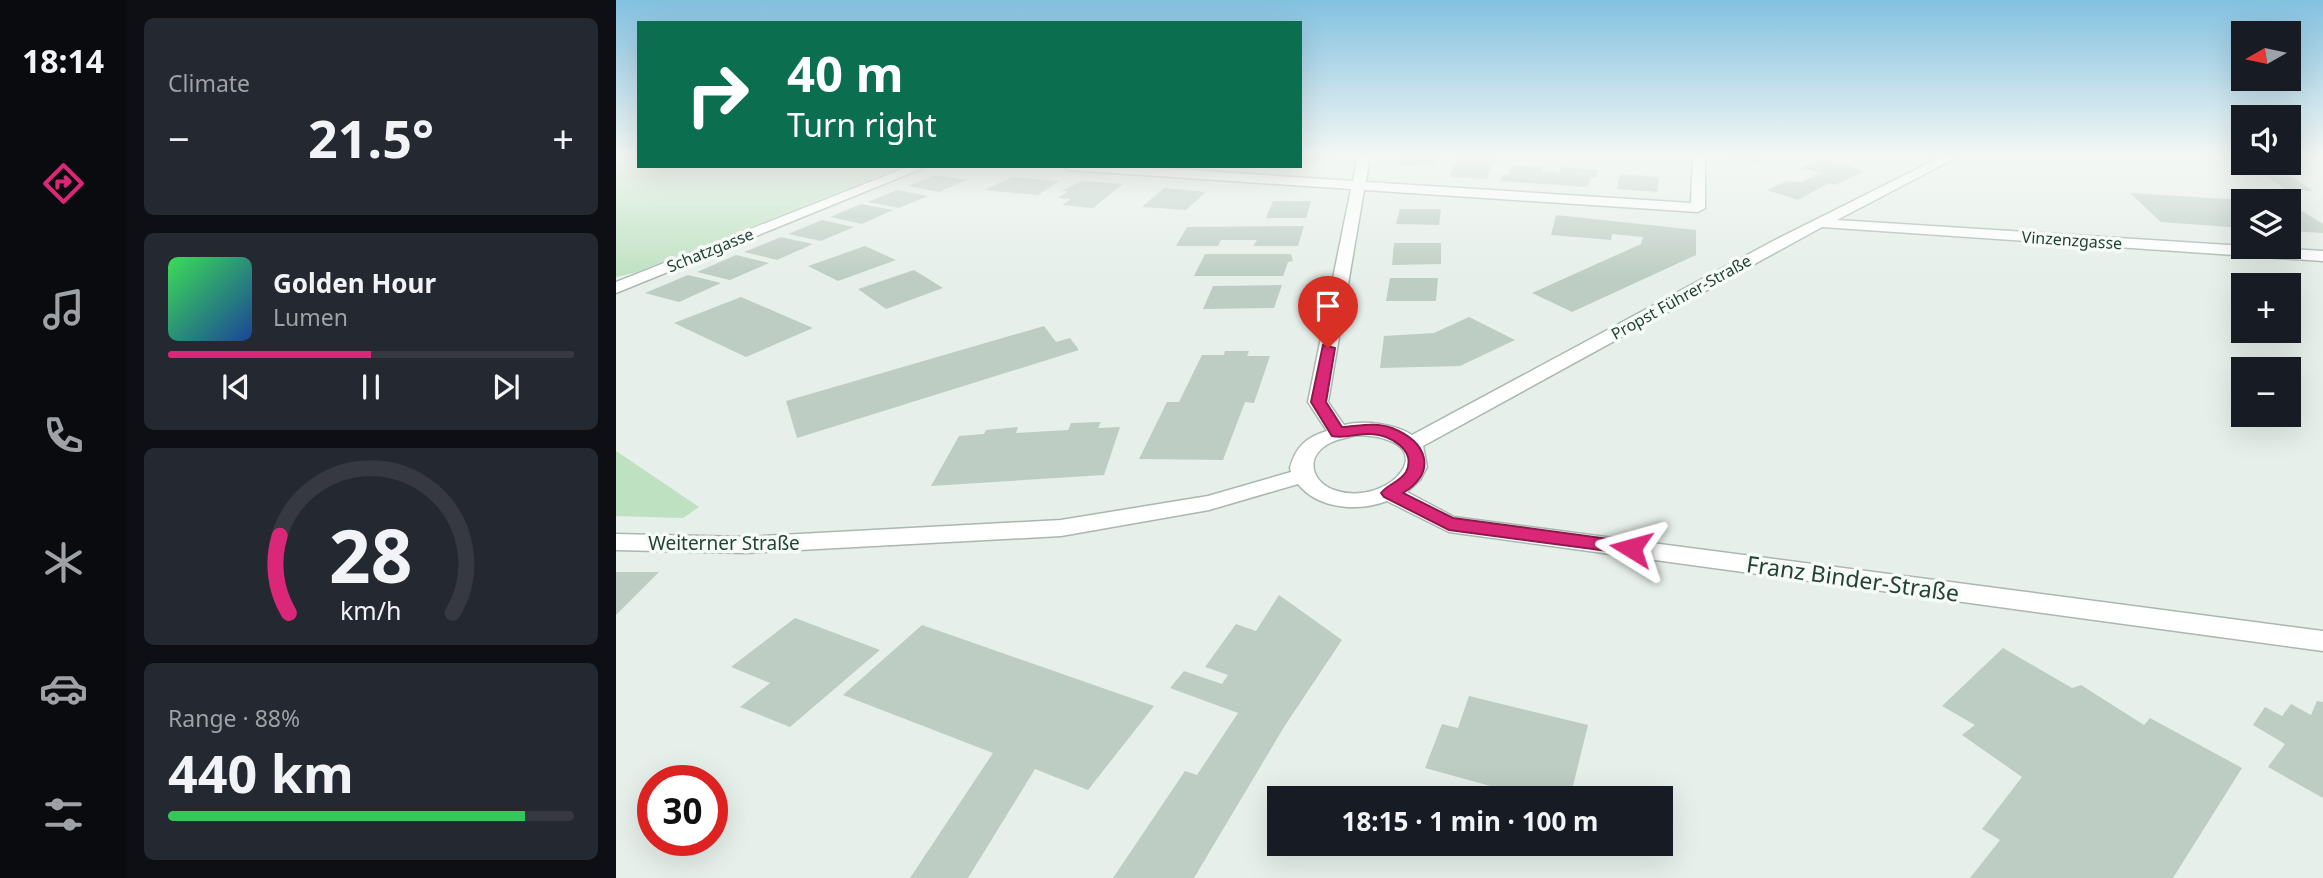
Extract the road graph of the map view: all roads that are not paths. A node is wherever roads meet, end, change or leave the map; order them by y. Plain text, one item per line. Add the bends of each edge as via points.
1 (847, 196) edge
2 (1354, 196) edge
3 (1519, 196) edge
4 (1698, 196) edge
5 (1874, 196) edge
6 (1821, 223) junction
7 (2323, 256) edge
8 (616, 288) edge
9 (1338, 432) junction
10 (1410, 445) junction
11 (1301, 476) junction
12 (1390, 493) junction
13 (616, 542) edge
14 (2323, 641) edge

1 - 8 street, Schatzgasse
2 - 9 street via 1318,402
3 - 4 street via 1698,208
5 - 6 street, Propst Führer-Straße
6 - 7 street, Vinzenzgasse
6 - 10 street, Propst Führer-Straße
9 - 10 street via 1379,430
9 - 11 street via 1307,450 1300,463
10 - 12 street via 1417,457 1415,470
11 - 12 street via 1320,494 1336,499
11 - 13 street, Weiterner Straße via 1209,503 1061,528 746,545
12 - 14 street, Franz Binder-Straße via 1449,524

